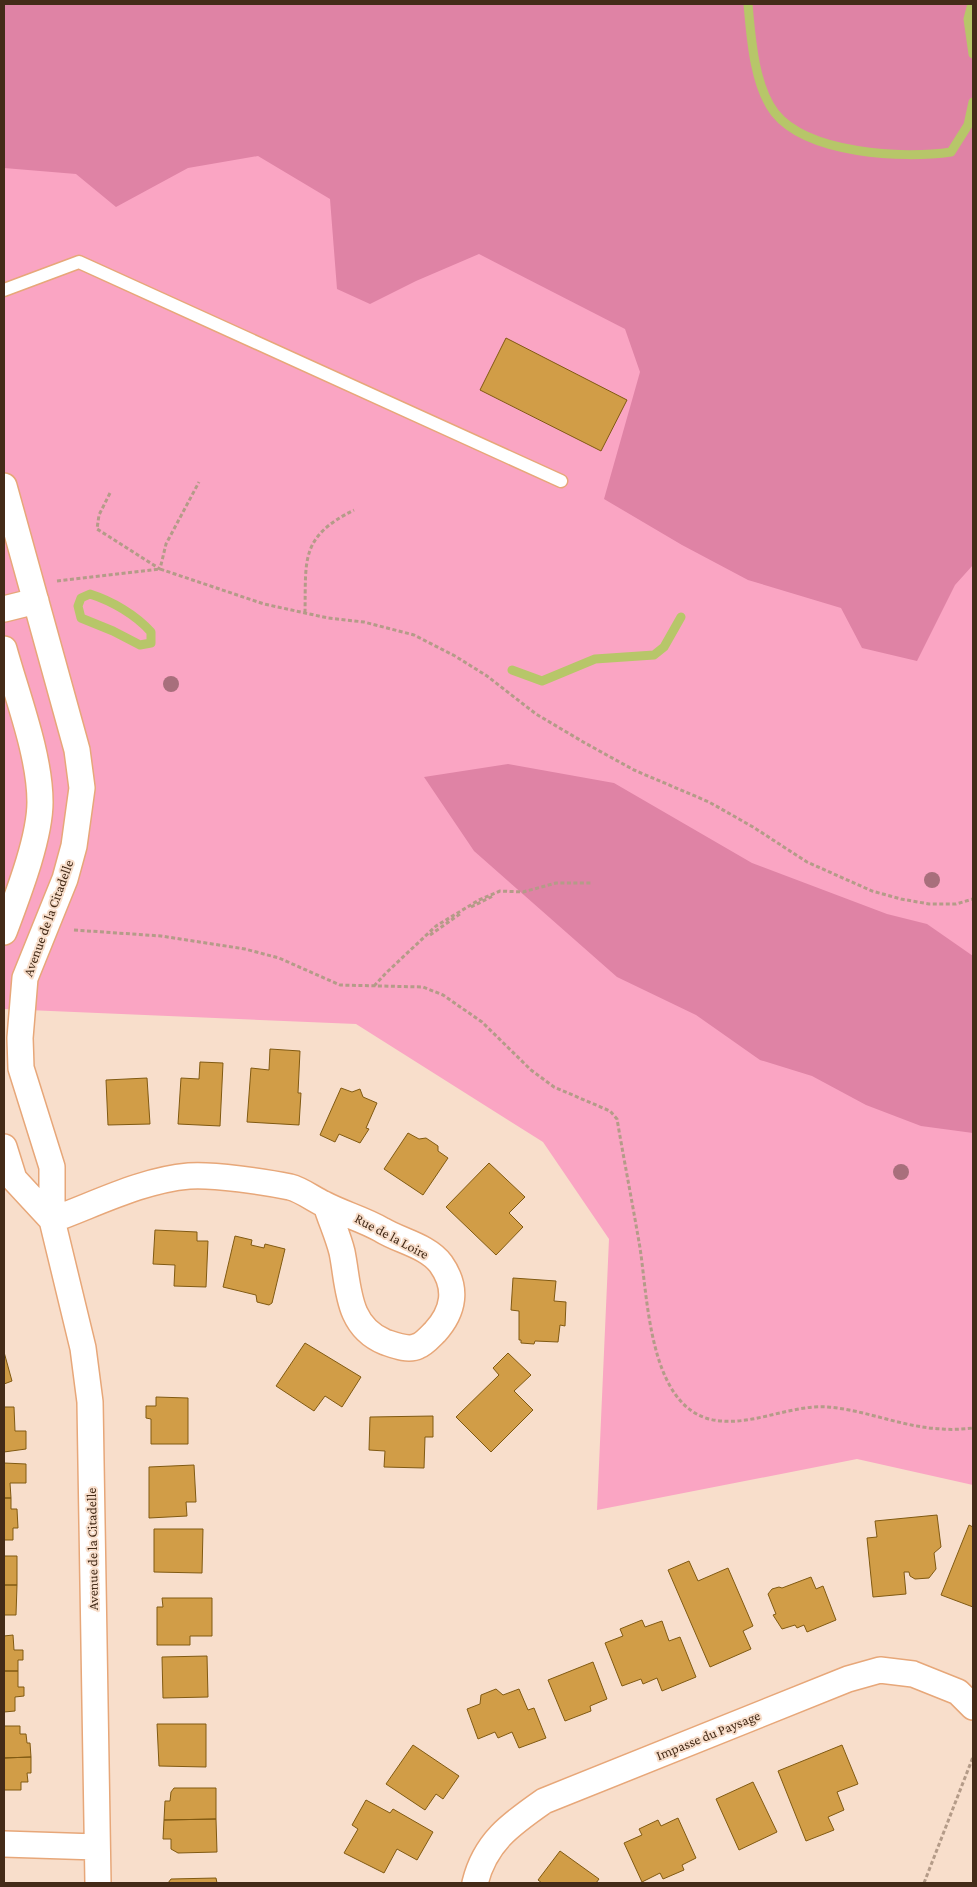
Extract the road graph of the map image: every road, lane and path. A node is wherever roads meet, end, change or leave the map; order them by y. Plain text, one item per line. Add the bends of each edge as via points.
1 (4, 290) edge
2 (561, 480) dead end
3 (198, 482) dead end
4 (4, 486) edge
5 (110, 492) dead end
6 (354, 510) dead end
7 (160, 569) junction
8 (33, 593) junction
9 (4, 609) edge
10 (305, 613) junction
11 (4, 649) edge
12 (38, 818) junction
13 (78, 821) junction
14 (591, 883) dead end
15 (505, 890) dead end
16 (973, 899) edge
17 (46, 925) junction
18 (4, 932) edge
19 (374, 986) junction
20 (12, 1070) edge
21 (4, 1147) edge
22 (326, 1205) junction
23 (52, 1220) junction
24 (973, 1428) edge
25 (973, 1707) edge
26 (973, 1757) edge
27 (4, 1844) edge
28 (96, 1847) junction
29 (98, 1883) edge
30 (475, 1883) edge
31 (924, 1883) edge

1 - 2 lane via 79,262
3 - 7 path via 166,544
4 - 8 street, Avenue de la Citadelle
5 - 7 path via 99,515 97,530
6 - 10 path via 330,522 310,546 305,569
7 - 8 path
7 - 10 path via 190,577 230,594
8 - 9 street
8 - 13 street, Avenue de la Citadelle via 76,750 82,788
10 - 16 path via 364,622 414,635 479,671 536,714 585,743 634,770 709,802 807,862 842,878 901,899 929,904 956,904
11 - 12 street via 35,763 40,802
12 - 13 street
12 - 18 street via 20,890
13 - 17 street, Avenue de la Citadelle via 65,880
14 - 19 path via 556,883 523,892 500,891 479,900 436,926
15 - 19 path via 470,907 421,940
17 - 19 path via 201,941 279,958 340,985
17 - 20 street, Avenue de la Citadelle via 25,978 20,1038
19 - 24 path via 423,987 443,995 482,1022 531,1070 554,1087 610,1111 617,1120 640,1243 647,1313 659,1360 671,1388 688,1408 708,1419 738,1421 828,1407 942,1430
20 - 23 street, Avenue de la Citadelle via 52,1167
21 - 23 street, Avenue de la Citadelle via 14,1179
22 - 22 street, Rue de la Loire via 341,1250 354,1315 380,1340 398,1347 417,1347 445,1321 453,1300 449,1279 440,1262 424,1250 361,1218
22 - 23 street, Rue de la Loire via 292,1188 190,1176 148,1184
23 - 28 street, Avenue de la Citadelle via 83,1348 90,1402
25 - 30 street, Impasse du Paysage via 958,1692 913,1674 880,1670 848,1679 544,1801 497,1837 480,1863
26 - 31 path
27 - 28 street
28 - 29 street, Avenue de la Citadelle

